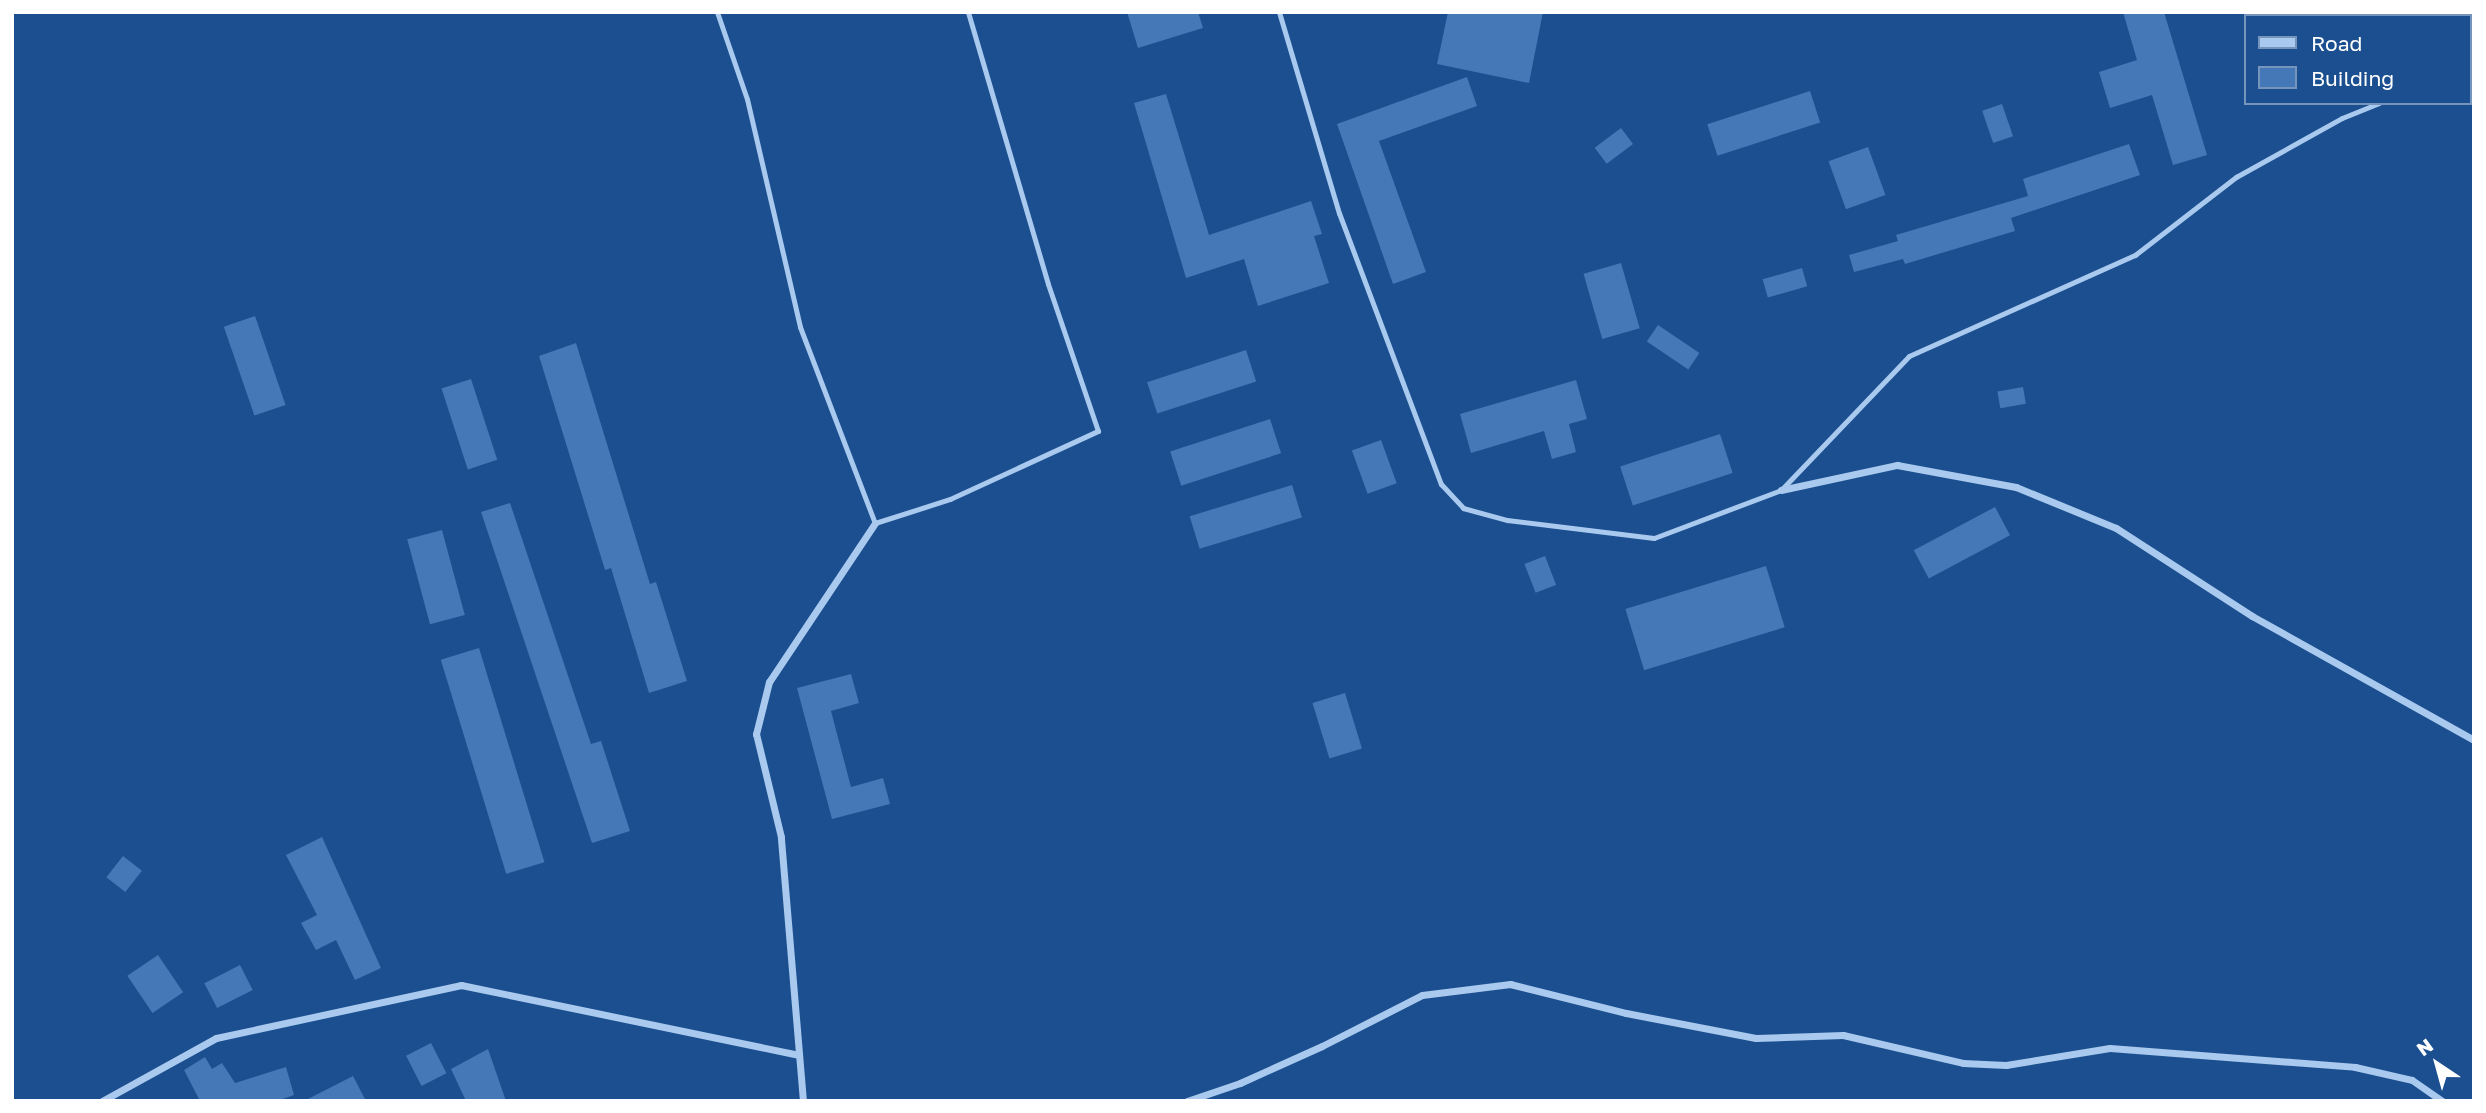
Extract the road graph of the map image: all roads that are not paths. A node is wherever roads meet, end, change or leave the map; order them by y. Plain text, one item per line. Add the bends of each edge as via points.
1 (718, 12) edge
2 (968, 12) edge
3 (1279, 12) edge
4 (2374, 105) edge
5 (1781, 490) junction
6 (875, 523) junction
7 (2474, 740) edge
8 (798, 1055) junction
9 (102, 1101) edge
10 (803, 1101) edge
11 (1186, 1101) edge
12 (2442, 1101) edge

1 - 6 lane via 747,99 800,327
2 - 6 lane via 1048,284 1098,431 950,499
3 - 5 lane via 1339,213 1417,430 1441,484 1463,508 1507,520 1654,538
4 - 5 lane via 2236,177 2135,255 1909,356
5 - 7 street via 1897,466 2016,487 2116,528 2252,616
6 - 8 street via 769,682 756,734 781,837
8 - 9 street via 461,985 216,1038
8 - 10 street
11 - 12 street via 1322,1046 1422,995 1510,984 1756,1038 1843,1035 1963,1063 2006,1065 2110,1048 2355,1067 2412,1080

